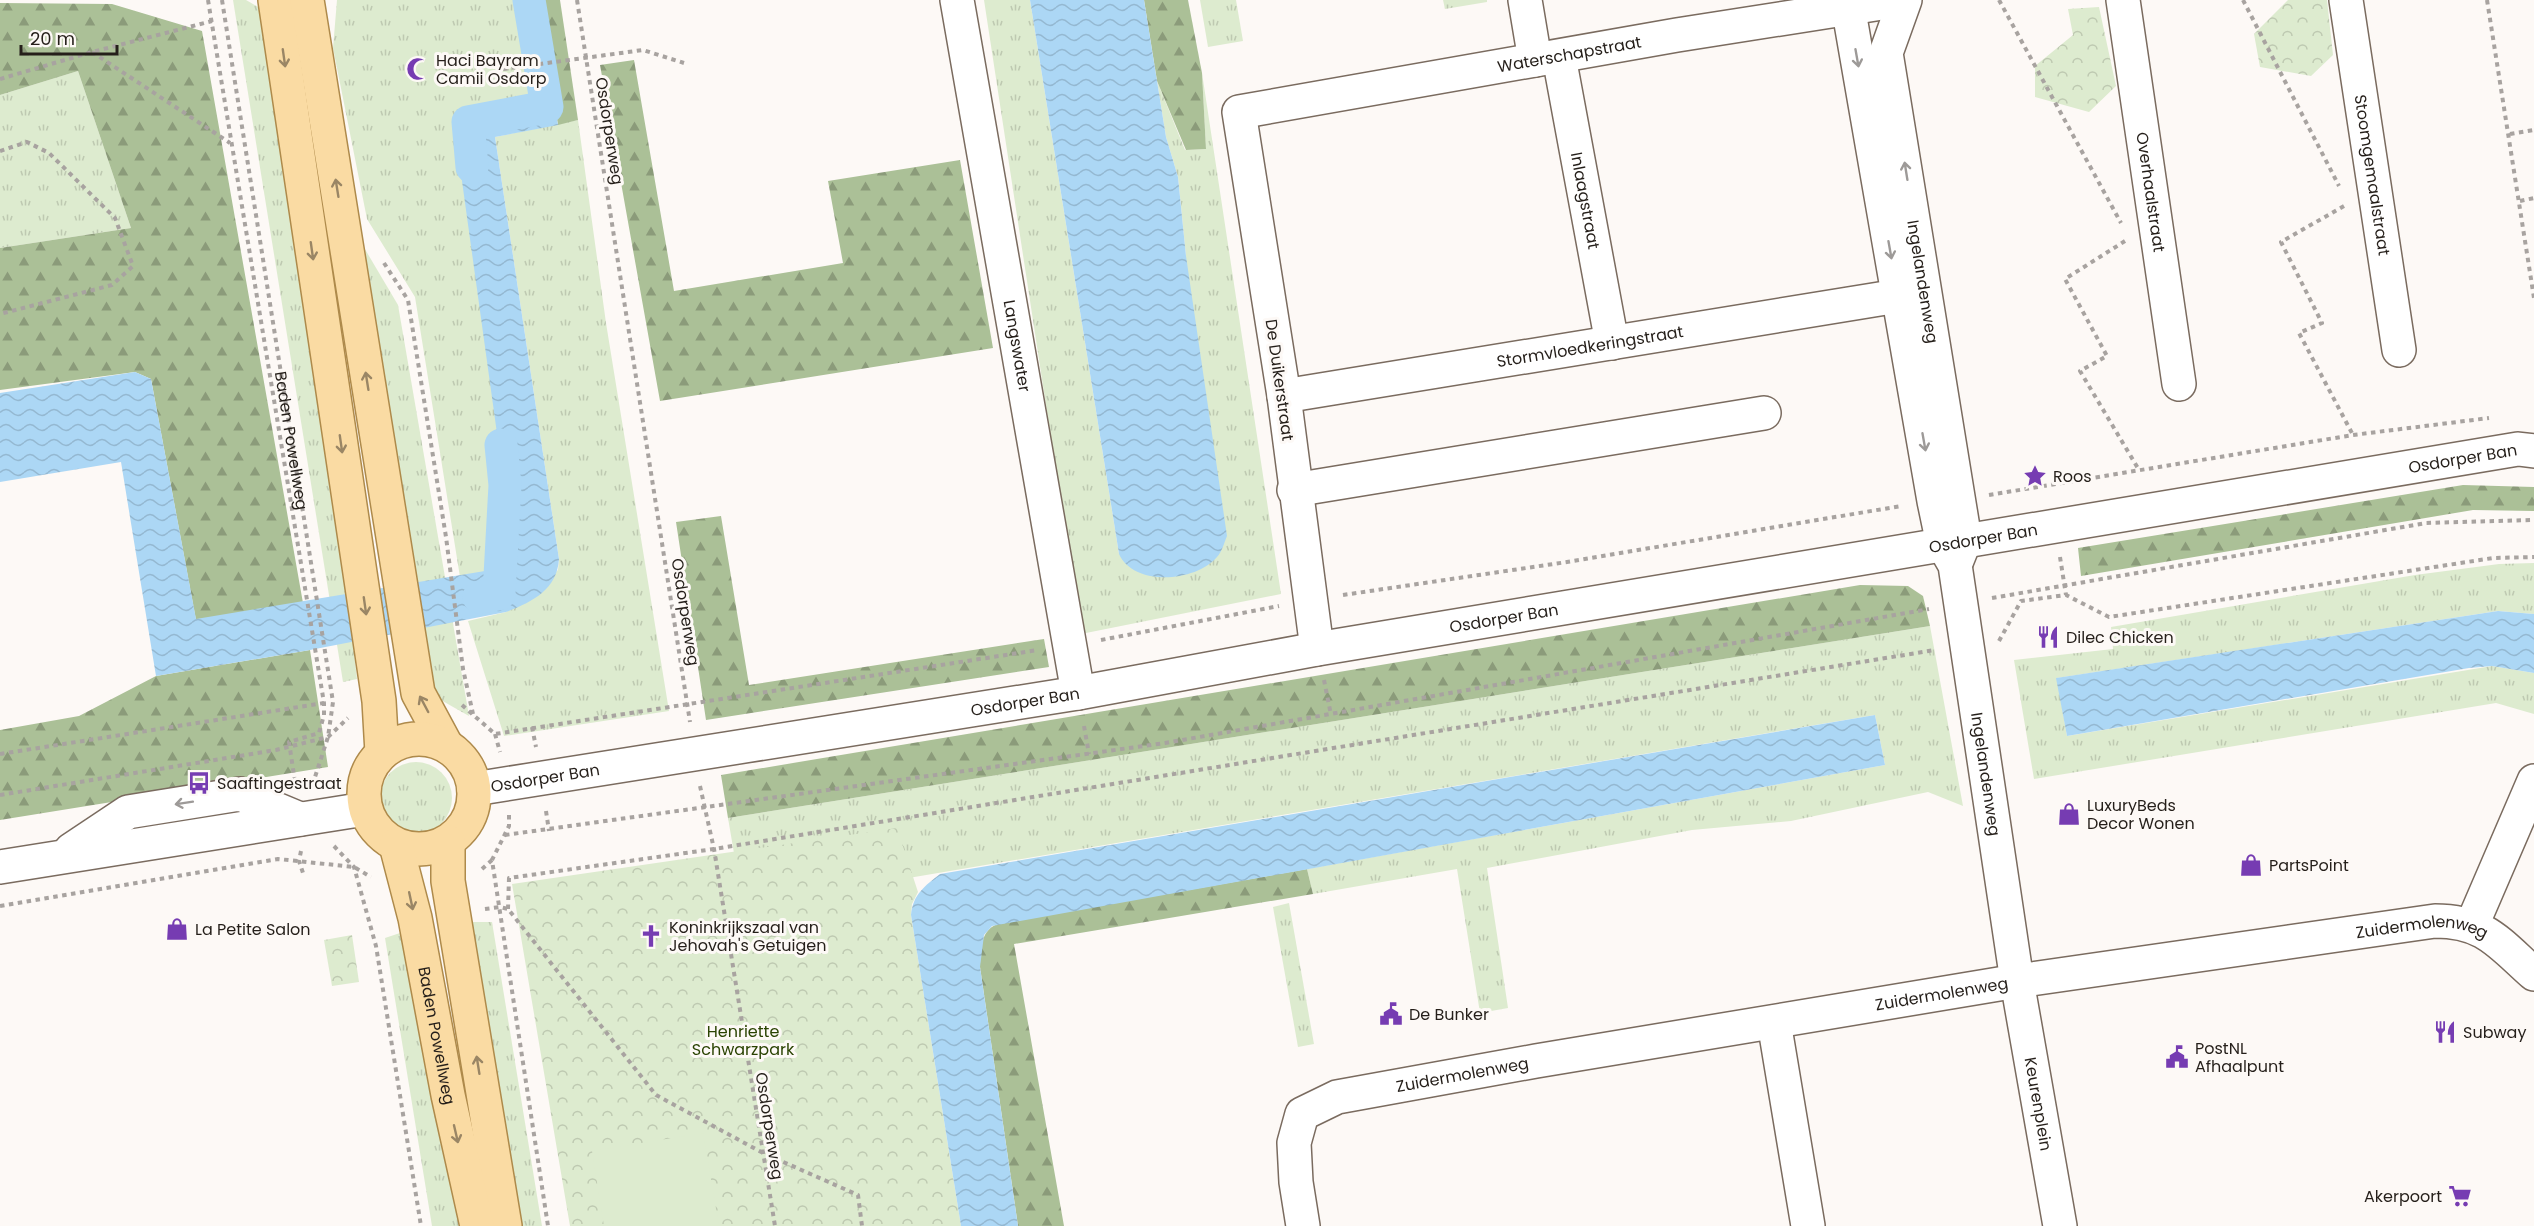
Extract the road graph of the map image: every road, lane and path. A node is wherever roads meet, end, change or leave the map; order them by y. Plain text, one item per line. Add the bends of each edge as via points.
1 (208, 0) edge
2 (222, 0) edge
3 (275, 0) edge
4 (307, 0) edge
5 (577, 0) edge
6 (957, 0) edge
7 (1525, 0) edge
8 (1903, 0) edge
9 (1999, 0) edge
10 (2123, 0) edge
11 (2243, 0) edge
12 (2346, 0) edge
13 (2487, 0) edge
14 (1848, 4) edge
15 (212, 21) junction
16 (92, 52) junction
17 (587, 57) junction
18 (1547, 59) junction
19 (684, 63) dead end
20 (503, 69) dead end
21 (0, 79) edge
22 (1239, 112) joint
23 (2534, 129) edge
24 (2510, 134) junction
25 (230, 143) junction
26 (0, 151) edge
27 (2343, 193) dead end
28 (2534, 198) edge
29 (2520, 201) junction
30 (2348, 203) dead end
31 (2123, 228) dead end
32 (2129, 238) dead end
33 (1898, 296) junction
34 (2534, 298) edge
35 (0, 314) edge
36 (1612, 343) junction
37 (2399, 350) dead end
38 (2179, 384) dead end
39 (1284, 396) junction
40 (1764, 413) dead end
41 (2499, 416) dead end
42 (2353, 435) junction
43 (2534, 451) edge
44 (2139, 470) junction
45 (1294, 490) junction
46 (1947, 500) junction
47 (2534, 520) edge
48 (446, 537) dead end
49 (1954, 550) junction
50 (2534, 557) edge
51 (1310, 600) junction
52 (1960, 604) junction
53 (1965, 645) junction
54 (1070, 646) junction
55 (1317, 649) junction
56 (418, 693) junction
57 (1078, 693) junction
58 (379, 701) junction
59 (688, 702) junction
60 (324, 703) junction
61 (473, 714) junction
62 (495, 734) junction
63 (328, 737) junction
64 (446, 745) junction
65 (290, 747) junction
66 (382, 753) junction
67 (694, 753) junction
68 (0, 754) edge
69 (2534, 781) edge
70 (509, 783) junction
71 (474, 789) junction
72 (0, 795) edge
73 (705, 807) junction
74 (365, 808) junction
75 (311, 817) junction
76 (505, 836) junction
77 (448, 842) junction
78 (396, 845) junction
79 (714, 849) junction
80 (0, 867) edge
81 (354, 867) junction
82 (0, 906) edge
83 (2472, 925) junction
84 (2534, 974) edge
85 (2017, 981) junction
86 (1774, 1022) junction
87 (763, 1154) junction
88 (422, 1226) edge
89 (477, 1226) edge
90 (505, 1226) edge
91 (548, 1226) edge
92 (775, 1226) edge
93 (862, 1226) edge
94 (1303, 1226) edge
95 (1808, 1226) edge
96 (2060, 1226) edge

1 - 15 path
2 - 63 path, Baden Powellweg via 333,702
3 -> 58 main road
56 -> 4 main road
5 - 17 path, Osdorperweg
6 - 54 street, Langswater
7 - 18 street, Inlaagstraat
8 - 14 street, Waterschapstraat
46 -> 8 street, Ingelandenweg via 1886,53
9 - 31 path
10 - 38 street, Overhaalstraat
11 - 27 path
12 - 37 street, Stoomgemaalstraat
13 - 24 path
14 - 18 street, Waterschapstraat
14 -> 33 street, Ingelandenweg
15 - 16 path
15 - 25 path
16 - 21 path
16 - 25 path
17 - 19 path via 643,50
17 - 20 path
17 - 59 path, Osdorperweg
18 - 22 street, Waterschapstraat
18 - 36 street, Inlaagstraat
22 - 39 street, De Duikerstraat
23 - 24 path
24 - 29 path
25 - 60 path
26 - 35 path via 27,142 49,153 115,218 133,266 112,285
28 - 29 path
29 - 34 path
30 - 42 path via 2281,242 2322,323 2299,333
32 - 44 path via 2065,279 2107,356 2080,371
33 - 36 street, Stormvloedkeringstraat
33 -> 46 street, Ingelandenweg
36 - 39 street, Stormvloedkeringstraat
39 - 45 street, De Duikerstraat
40 - 45 street
41 - 42 path
42 - 44 path
43 - 49 street, Osdorper Ban via 2518,449
44 - 46 path
45 - 51 street, De Duikerstraat
46 - 49 street, Ingelandenweg
46 - 51 path
47 - 52 path via 2426,523
48 - 61 path
49 - 52 street, Ingelandenweg
49 - 55 street, Osdorper Ban
50 - 53 path via 2493,558 2109,617 2066,595 2021,601 2000,641
51 - 54 path
51 - 55 street, De Duikerstraat
52 - 53 street, Ingelandenweg
52 - 73 path via 1176,741
53 - 79 path
53 - 85 street, Ingelandenweg
54 - 57 street, Langswater
54 - 59 path
55 - 57 street, Osdorper Ban
56 - 61 path via 466,706
64 -> 56 main road
57 - 67 street, Osdorper Ban
58 - 63 path via 354,712
58 - 66 main road
59 - 62 path
59 - 67 path, Osdorperweg
60 - 65 path via 319,734 289,742
60 - 68 path
61 - 62 path
62 - 70 path
63 - 65 path
63 - 75 path, Baden Powellweg via 315,777
64 - 66 main road via 413,739 396,743
64 - 71 main road via 465,764
65 - 72 path
66 - 74 main road via 369,768
67 - 70 street, Osdorper Ban
67 - 73 path, Osdorperweg
69 - 83 street
70 - 71 street, Osdorper Ban
70 - 76 path via 509,826
71 - 77 main road via 469,819
73 - 76 path
73 - 79 path, Osdorperweg
74 - 75 street
74 - 78 main road via 377,830
75 - 80 street
75 - 81 path, Baden Powellweg
76 - 91 path via 492,860
77 - 78 main road via 423,850
90 -> 77 main road, Baden Powellweg via 448,881
78 -> 89 main road, Baden Powellweg via 415,918
79 - 87 path, Osdorperweg
79 - 87 path via 509,878 508,909 656,1095
81 - 82 path via 278,859
81 - 88 path via 376,946
83 - 84 street, Zuidermolenweg via 2489,933
83 - 85 street, Zuidermolenweg via 2435,921
85 - 86 street, Zuidermolenweg
85 - 96 street, Keurenplein
86 - 94 street, Zuidermolenweg via 1337,1097 1302,1114 1294,1143
86 - 95 street
87 - 92 path, Osdorperweg
87 - 93 path via 858,1195

